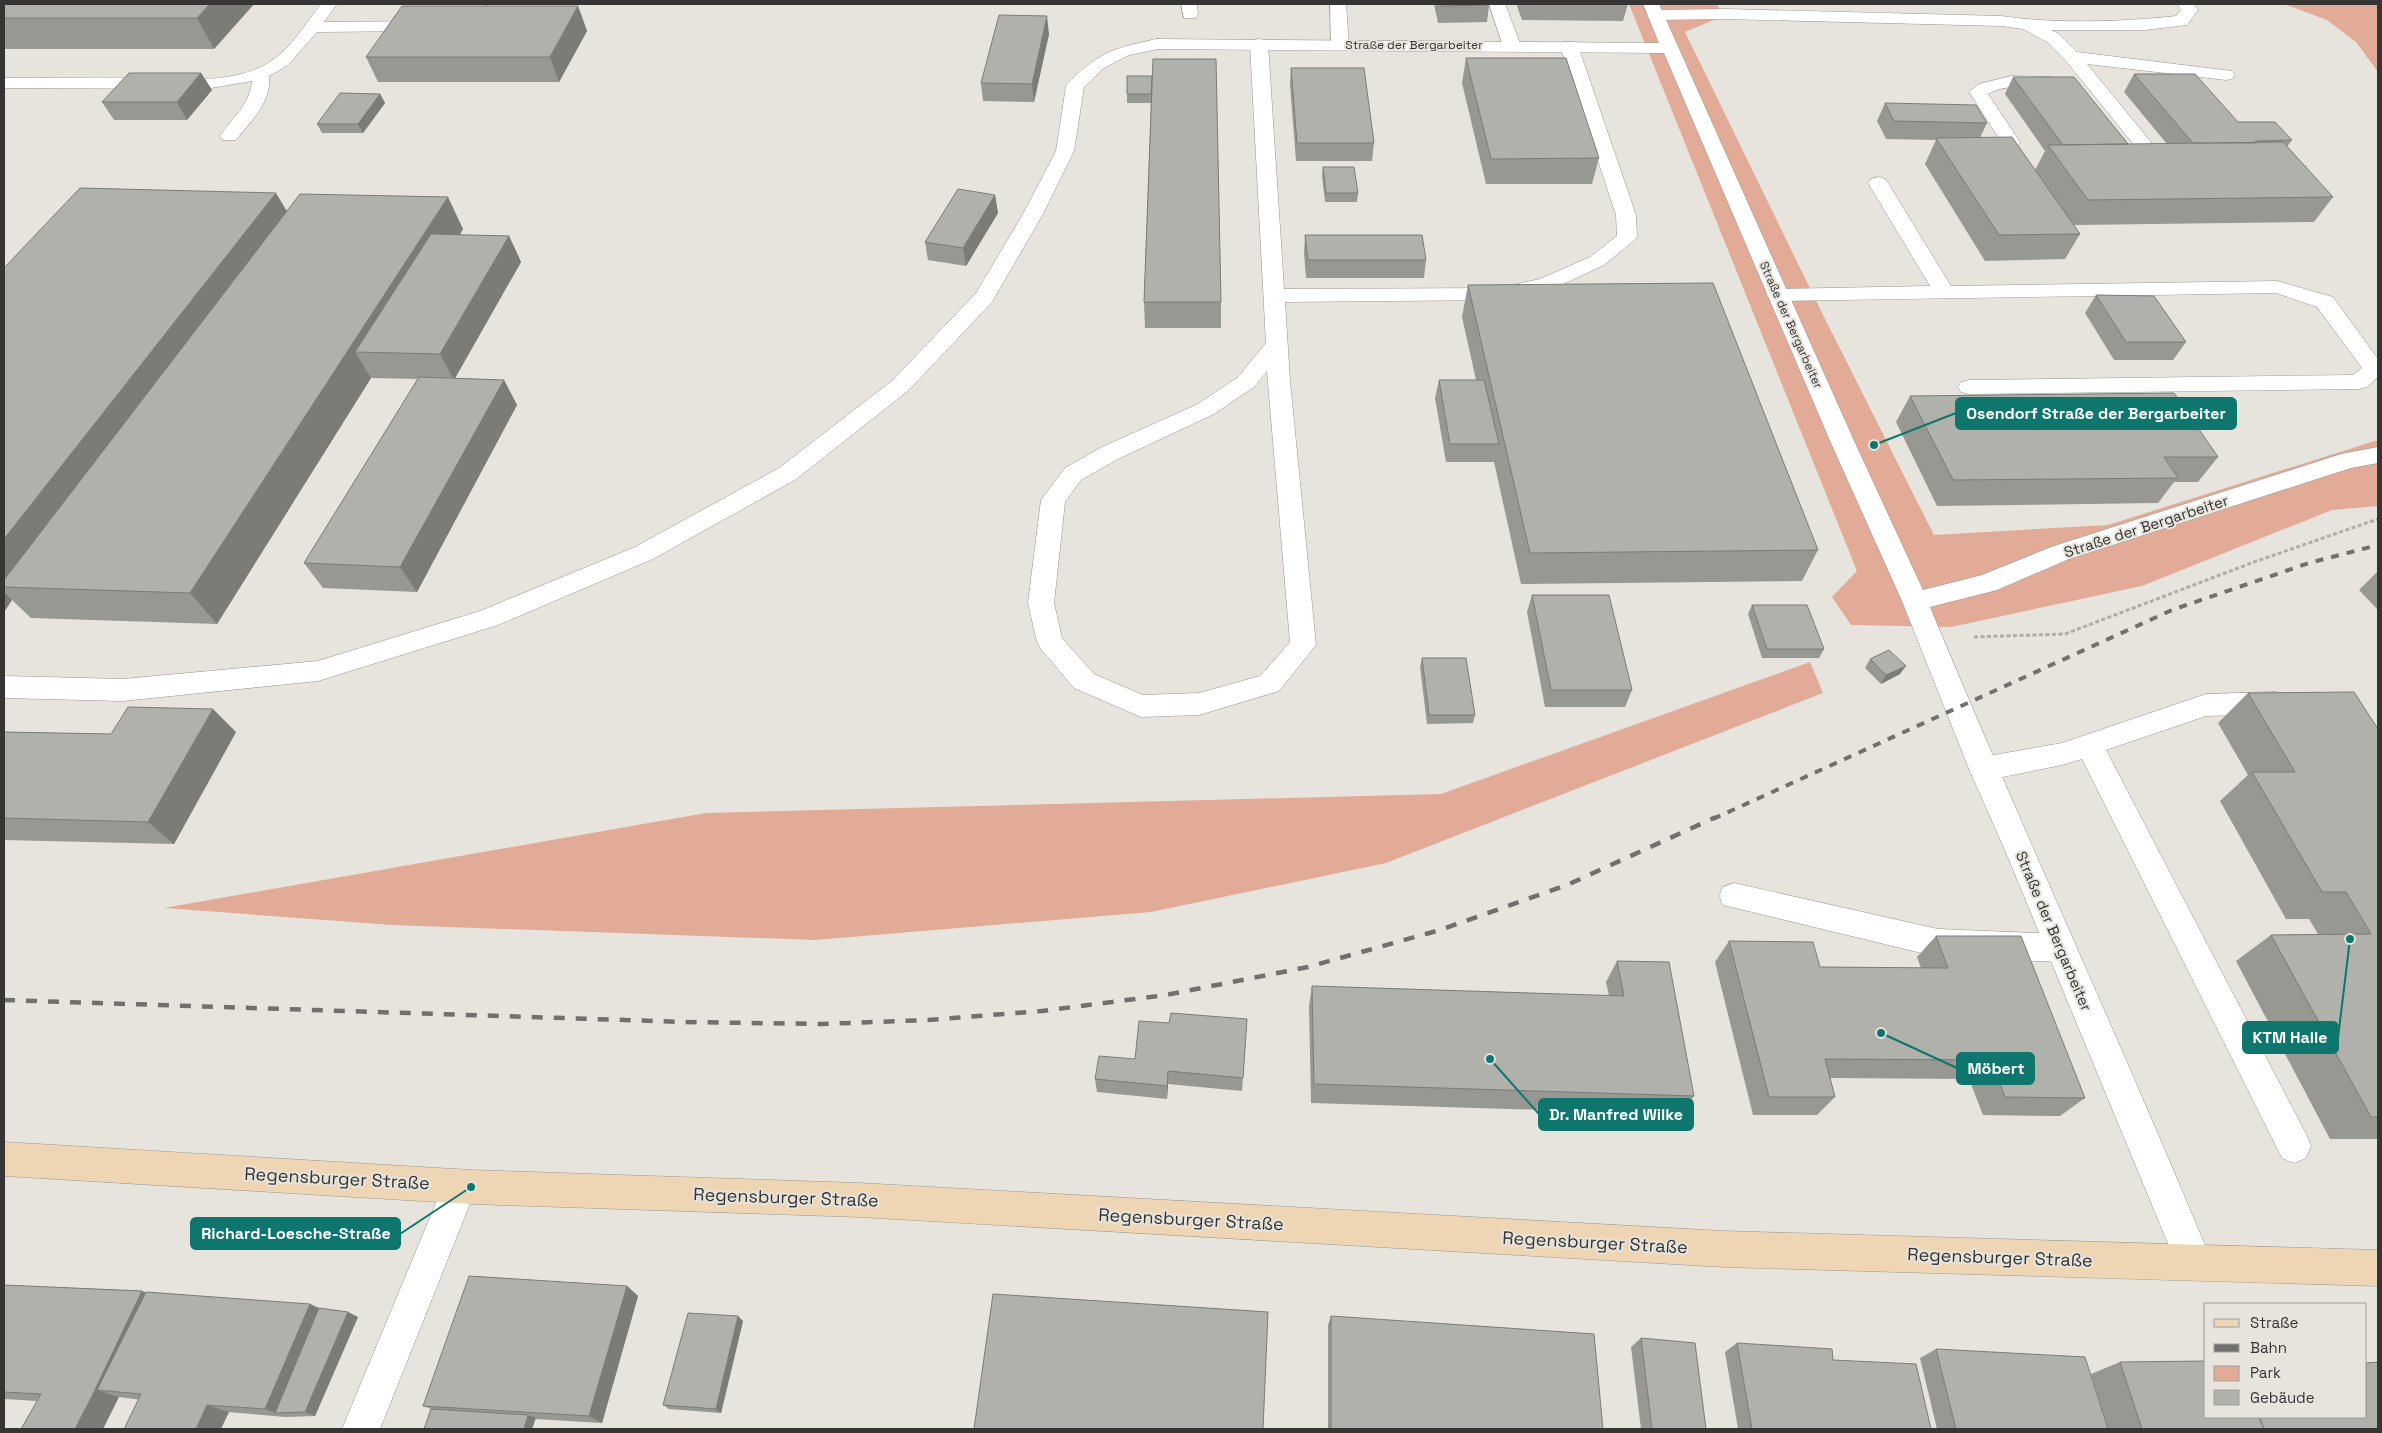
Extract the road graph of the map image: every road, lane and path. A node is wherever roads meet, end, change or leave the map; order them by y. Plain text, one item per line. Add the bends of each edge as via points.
1 (328, 4) edge
2 (489, 4) edge
3 (1338, 4) edge
4 (1497, 4) edge
5 (2185, 4) edge
6 (1654, 9) edge
7 (2027, 17) junction
8 (311, 26) junction
9 (453, 26) joint
10 (1260, 44) junction
11 (1340, 45) junction
12 (1512, 46) junction
13 (1570, 46) junction
14 (1670, 48) junction
15 (2072, 57) junction
16 (260, 73) junction
17 (2226, 75) dead end
18 (2091, 80) junction
19 (4, 83) edge
20 (229, 136) dead end
21 (2011, 142) edge
22 (2150, 152) edge
23 (1878, 183) dead end
24 (1944, 293) junction
25 (1778, 295) junction
26 (1274, 296) junction
27 (1276, 345) junction
28 (1969, 387) dead end
29 (2378, 455) edge
30 (2378, 519) edge
31 (1915, 601) junction
32 (1932, 644) junction
33 (4, 687) edge
34 (2305, 702) edge
35 (2089, 744) junction
36 (1983, 769) junction
37 (1734, 896) dead end
38 (2061, 948) junction
39 (2294, 1146) dead end
40 (4, 1159) edge
41 (460, 1186) junction
42 (2194, 1262) junction
43 (2378, 1268) edge
44 (361, 1429) edge

1 - 8 street
2 - 9 path
3 - 11 street
4 - 12 street
5 - 7 street via 2190,10 2181,21 2136,25
6 - 7 street via 1725,14 2001,21
6 - 14 street, Straße der Bergarbeiter
7 - 15 street
8 - 9 street
8 - 16 street via 288,56
10 - 11 street, Straße der Bergarbeiter
10 - 26 street
10 - 33 street, Straße der Bergarbeiter via 1157,44 1124,50 1098,64 1075,86 1065,151 986,297 901,385 787,474 644,553 490,618 318,671 123,690
11 - 12 street, Straße der Bergarbeiter
12 - 13 street, Straße der Bergarbeiter
13 - 14 street, Straße der Bergarbeiter
13 - 26 street via 1626,215 1627,238 1597,261 1546,284 1498,294
14 - 25 street, Straße der Bergarbeiter
15 - 17 street
15 - 18 street
16 - 19 street via 198,83
16 - 20 street via 260,98
18 - 21 street via 2015,81 1988,86 1978,92
18 - 22 street
23 - 24 street
24 - 25 street
24 - 28 street via 2277,287 2325,302 2374,369 2359,382
25 - 31 street, Straße der Bergarbeiter
26 - 27 street
27 - 27 street via 1302,645 1269,684 1200,704 1141,706 1084,681 1050,642 1041,603 1053,500 1073,474 1110,453 1206,409 1246,382
29 - 31 street, Straße der Bergarbeiter via 2349,460 2069,550 1988,583
30 - 32 path via 2065,634 1989,635
31 - 32 street, Straße der Bergarbeiter
32 - 36 street, Straße der Bergarbeiter
34 - 35 street via 2206,705
35 - 36 street via 2062,754
35 - 39 street
36 - 38 street, Straße der Bergarbeiter
37 - 38 street via 1938,943
38 - 42 street, Straße der Bergarbeiter
40 - 41 main road, Regensburger Straße
41 - 42 main road, Regensburger Straße via 859,1200 1724,1249
41 - 44 street
42 - 43 main road, Regensburger Straße

